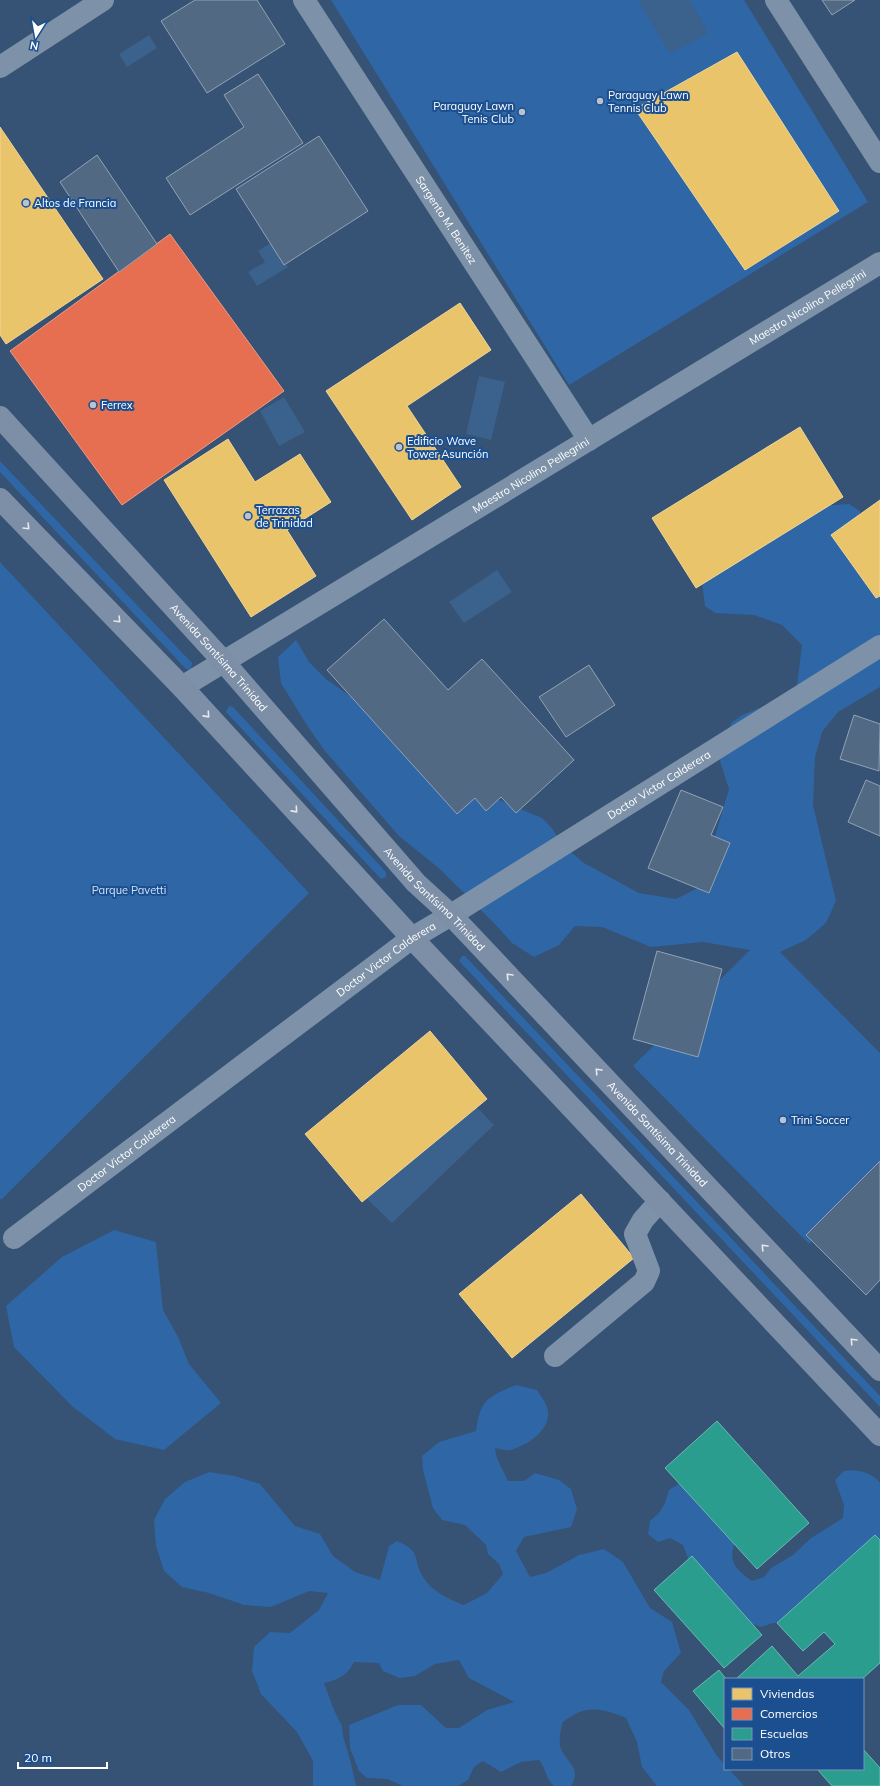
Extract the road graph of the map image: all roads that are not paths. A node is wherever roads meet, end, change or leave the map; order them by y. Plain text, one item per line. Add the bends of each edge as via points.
1 (103, 0) edge
2 (304, 0) edge
3 (776, 0) edge
4 (0, 67) edge
5 (880, 162) edge
6 (880, 262) edge
7 (0, 417) edge
8 (589, 440) junction
9 (0, 499) edge
10 (880, 646) edge
11 (223, 661) junction
12 (182, 687) junction
13 (451, 915) junction
14 (412, 938) junction
15 (660, 1201) junction
16 (14, 1238) dead end
17 (555, 1356) dead end
18 (880, 1370) edge
19 (880, 1435) edge

1 - 4 street
2 - 8 street, Sargento M. Benitez
3 - 5 street
6 - 8 street, Maestro Nicolino Pellegrini
7 - 11 main road, Avenida Santísima Trinidad
8 - 11 street, Maestro Nicolino Pellegrini
9 -> 12 main road
10 - 13 street, Doctor Victor Calderera
11 - 12 street, Maestro Nicolino Pellegrini
11 - 13 main road, Avenida Santísima Trinidad via 416,883
12 -> 14 main road
13 - 14 street, Doctor Victor Calderera
18 -> 13 main road, Avenida Santísima Trinidad
14 - 15 main road
14 - 16 street, Doctor Victor Calderera
15 - 17 street via 643,1220 635,1234 649,1271 644,1282
15 - 19 main road

